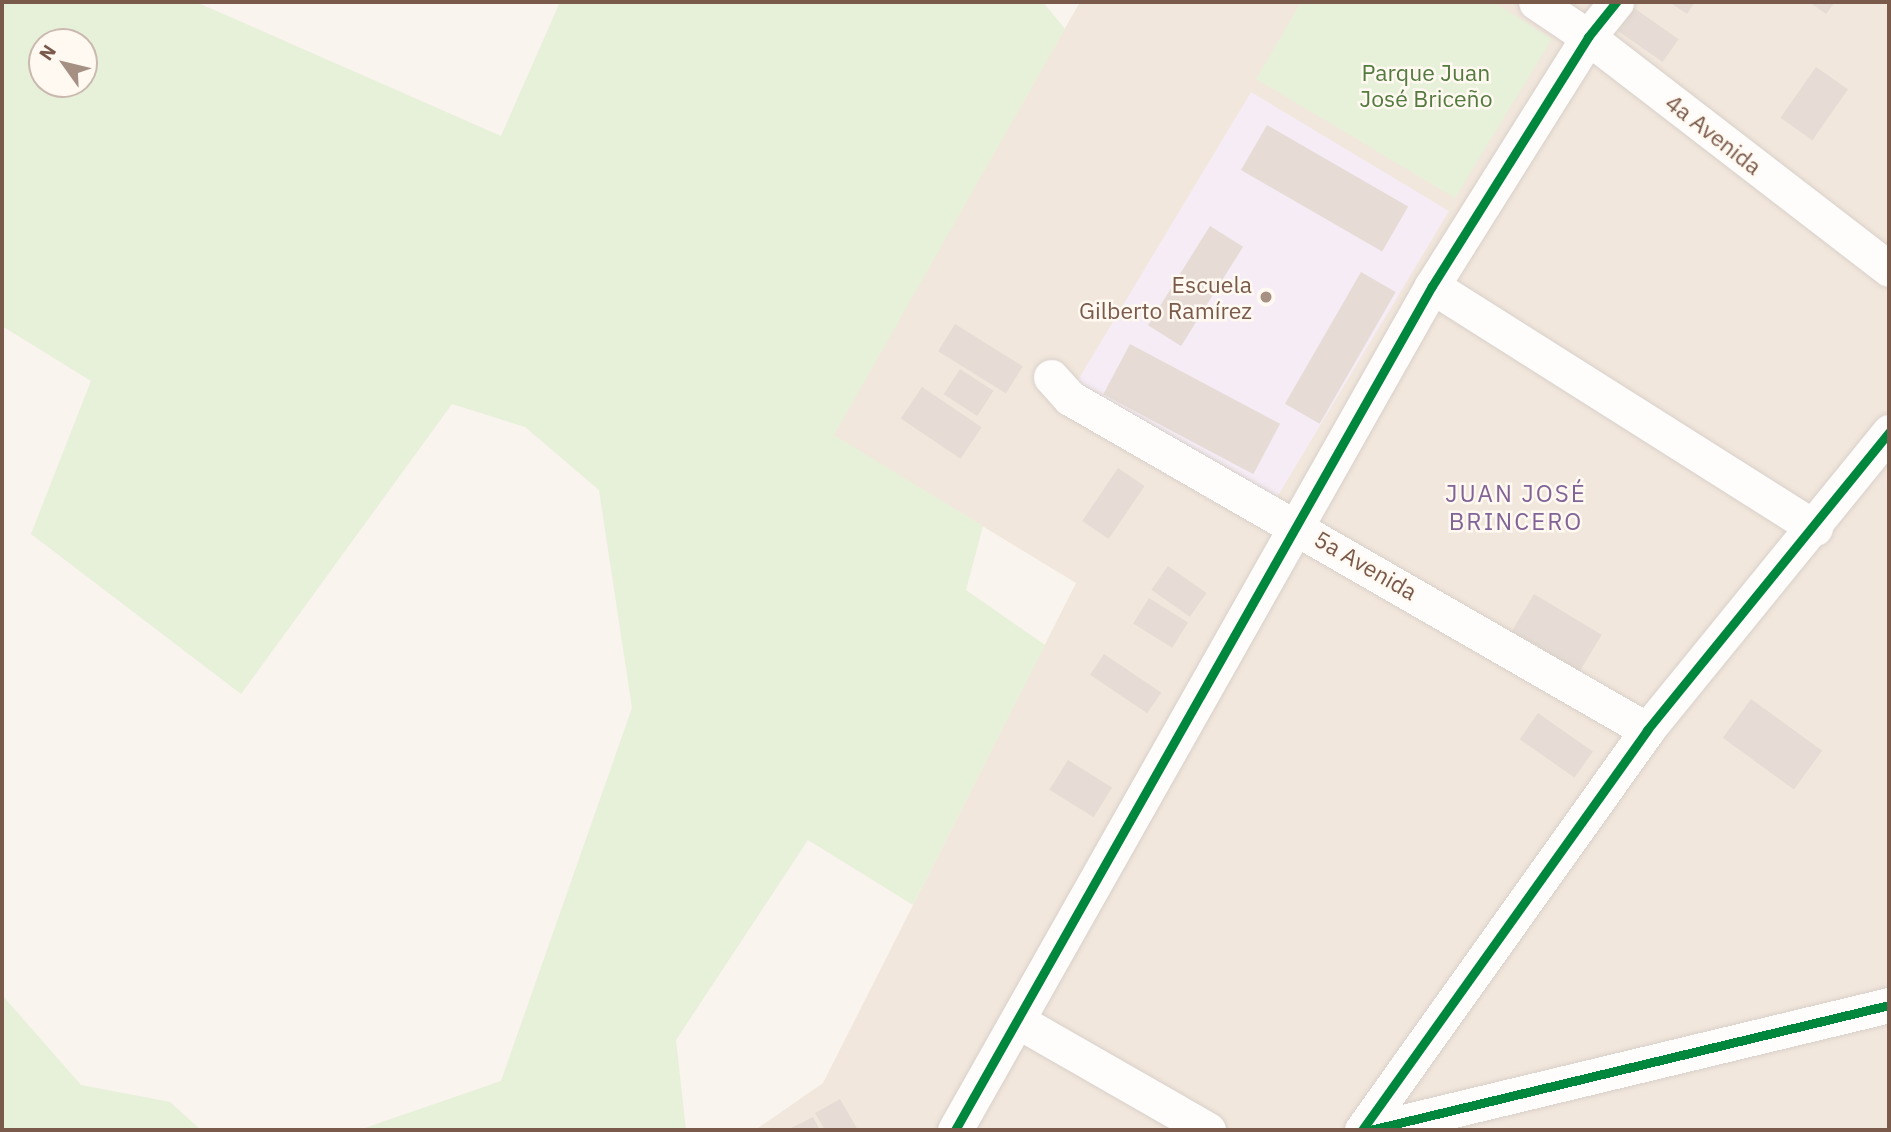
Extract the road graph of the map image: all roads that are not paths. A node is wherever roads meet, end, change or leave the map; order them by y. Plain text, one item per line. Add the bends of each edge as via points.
1 (1536, 2) edge
2 (1616, 2) edge
3 (1588, 37) junction
4 (1889, 269) edge
5 (1432, 286) junction
6 (1051, 377) dead end
7 (1889, 432) edge
8 (1298, 526) junction
9 (1815, 528) junction
10 (1647, 730) junction
11 (1889, 1004) edge
12 (1018, 1021) junction
13 (955, 1130) edge
14 (1208, 1130) edge
15 (1362, 1130) edge
16 (1370, 1130) edge

1 - 3 street, 4a Avenida
2 - 3 street
3 - 4 street, 4a Avenida
3 - 5 street
5 - 8 street
5 - 9 street
6 - 8 street, 5a Avenida via 1070,398
7 - 9 street
8 - 10 street, 5a Avenida
8 - 12 street
9 - 10 street
10 - 15 street
11 - 16 street
12 - 13 street
12 - 14 street

